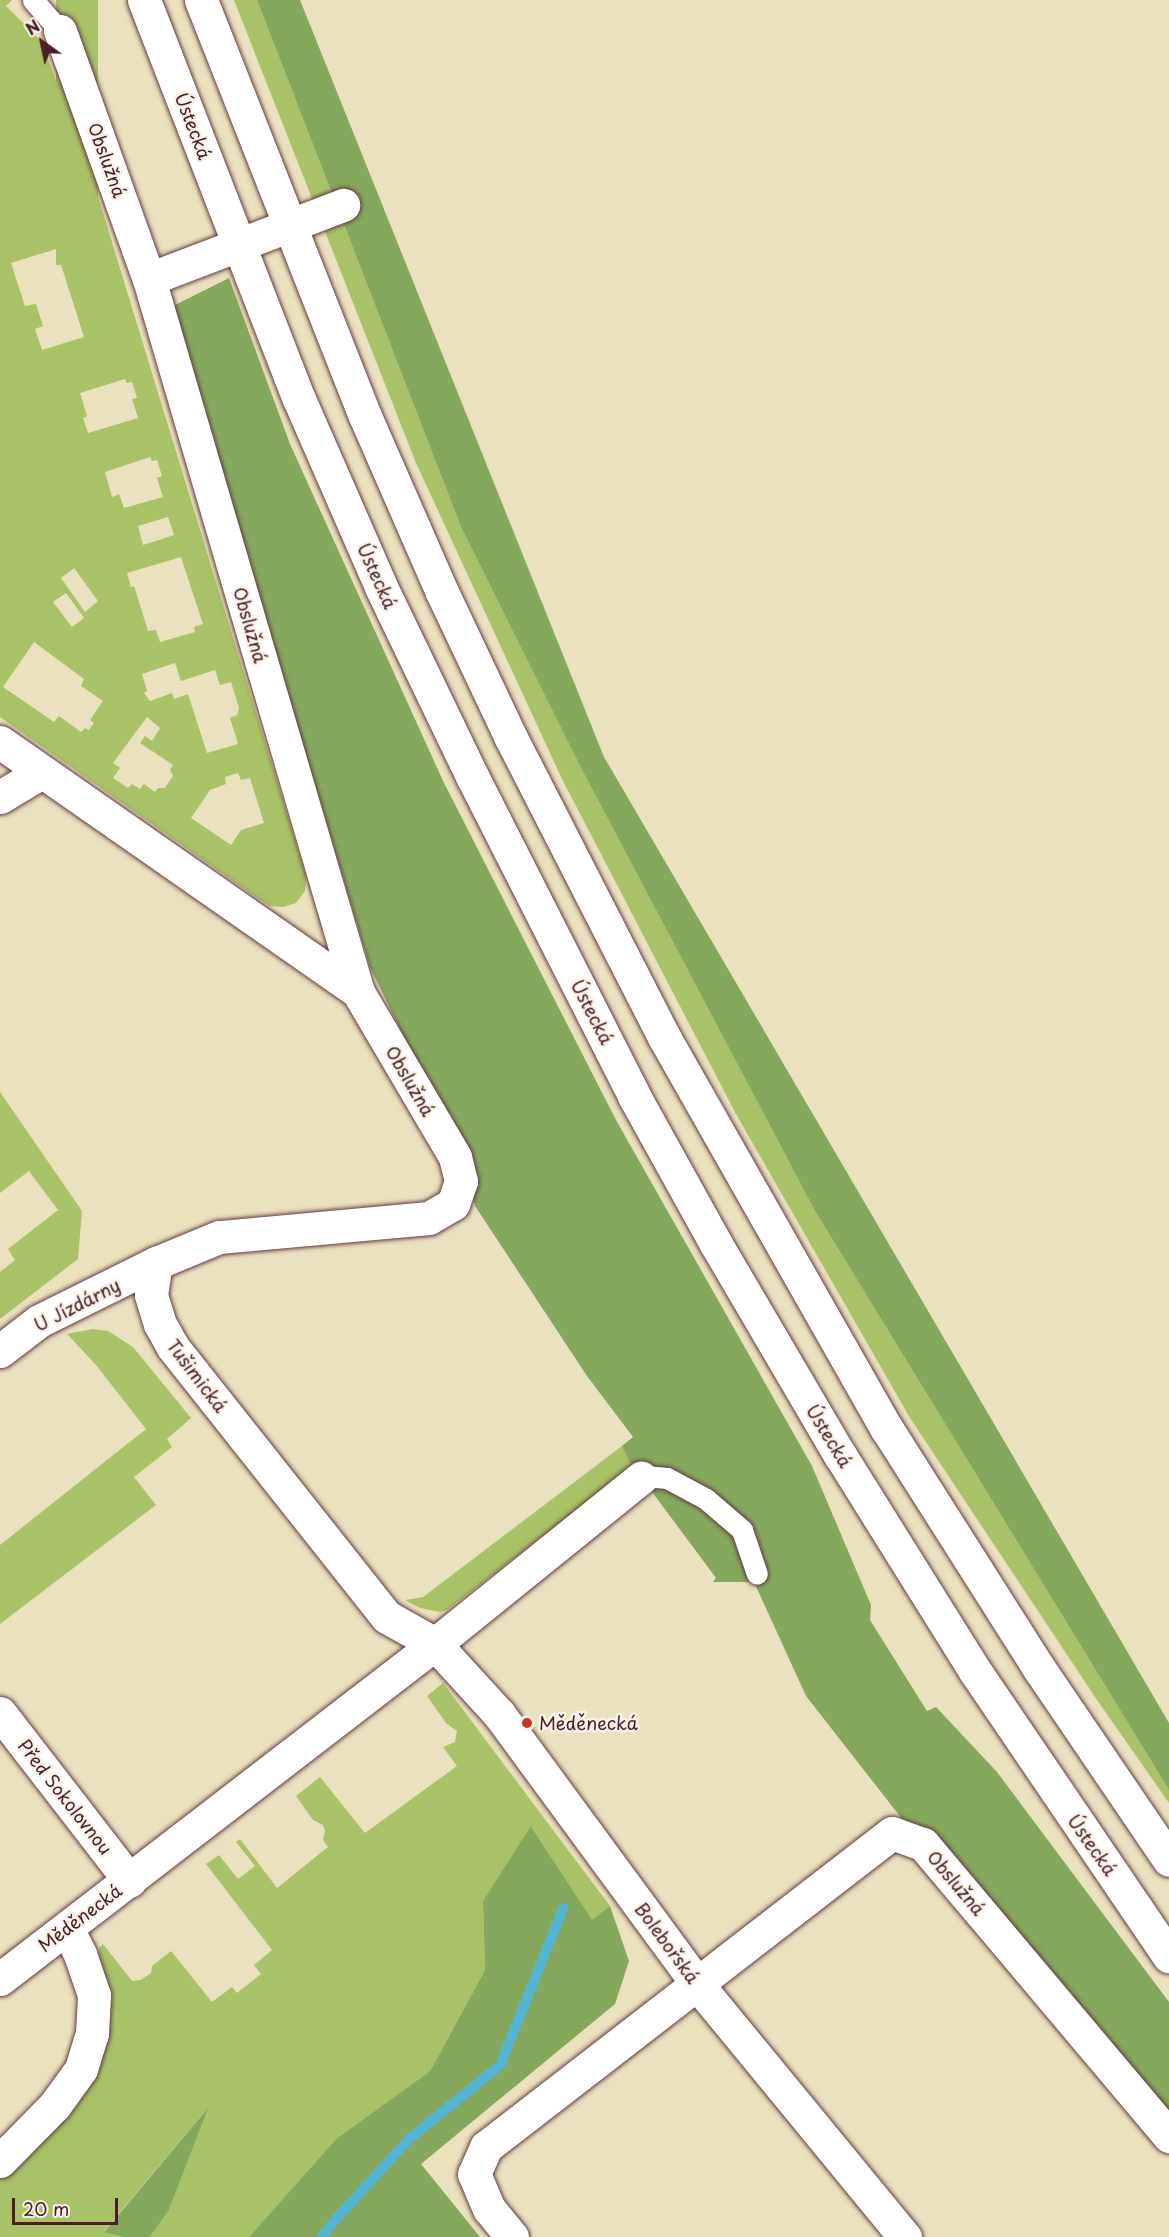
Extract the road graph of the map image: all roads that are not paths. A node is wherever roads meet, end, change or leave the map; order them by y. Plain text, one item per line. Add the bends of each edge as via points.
1 (33, 0) edge
2 (144, 0) edge
3 (201, 0) edge
4 (60, 31) joint
5 (343, 205) dead end
6 (289, 226) junction
7 (239, 245) junction
8 (149, 279) junction
9 (0, 742) edge
10 (42, 772) junction
11 (0, 797) edge
12 (358, 992) junction
13 (156, 1263) junction
14 (0, 1351) edge
15 (643, 1477) joint
16 (757, 1574) dead end
17 (435, 1644) junction
18 (0, 1713) edge
19 (1169, 1860) edge
20 (130, 1881) junction
21 (67, 1928) junction
22 (1169, 1956) edge
23 (0, 1979) edge
24 (697, 1984) junction
25 (1169, 2136) edge
26 (0, 2161) edge
27 (512, 2237) edge
28 (905, 2237) edge

1 - 4 lane
2 - 7 street, Ústecká
3 - 6 street
4 - 8 street, Obslužná
5 - 6 street
6 - 7 street
6 - 19 street via 365,416 442,592 664,1037 887,1429 1038,1667
7 - 8 street
7 - 22 street, Ústecká via 299,399 381,587 634,1096 840,1455 981,1681
8 - 12 street, Obslužná
9 - 10 street
10 - 11 street
10 - 12 street
12 - 13 street, Obslužná via 455,1157 461,1181 453,1204 429,1218 219,1237
13 - 14 street, U Jízdárny via 39,1321
13 - 17 street, Tušimická via 151,1295 172,1346 387,1617
15 - 16 lane via 668,1478 705,1499 742,1530
15 - 17 street, Měděnecká
17 - 20 street, Měděnecká
17 - 24 street, Bolebořská via 500,1714
18 - 20 street, Před Sokolovnou
20 - 21 street, Měděnecká
21 - 23 street, Měděnecká
21 - 26 street via 94,1995 92,2034 81,2069 55,2105
24 - 25 street, Obslužná via 892,1833 923,1844
24 - 27 street via 486,2147 474,2174 489,2209
24 - 28 street, Bolebořská

